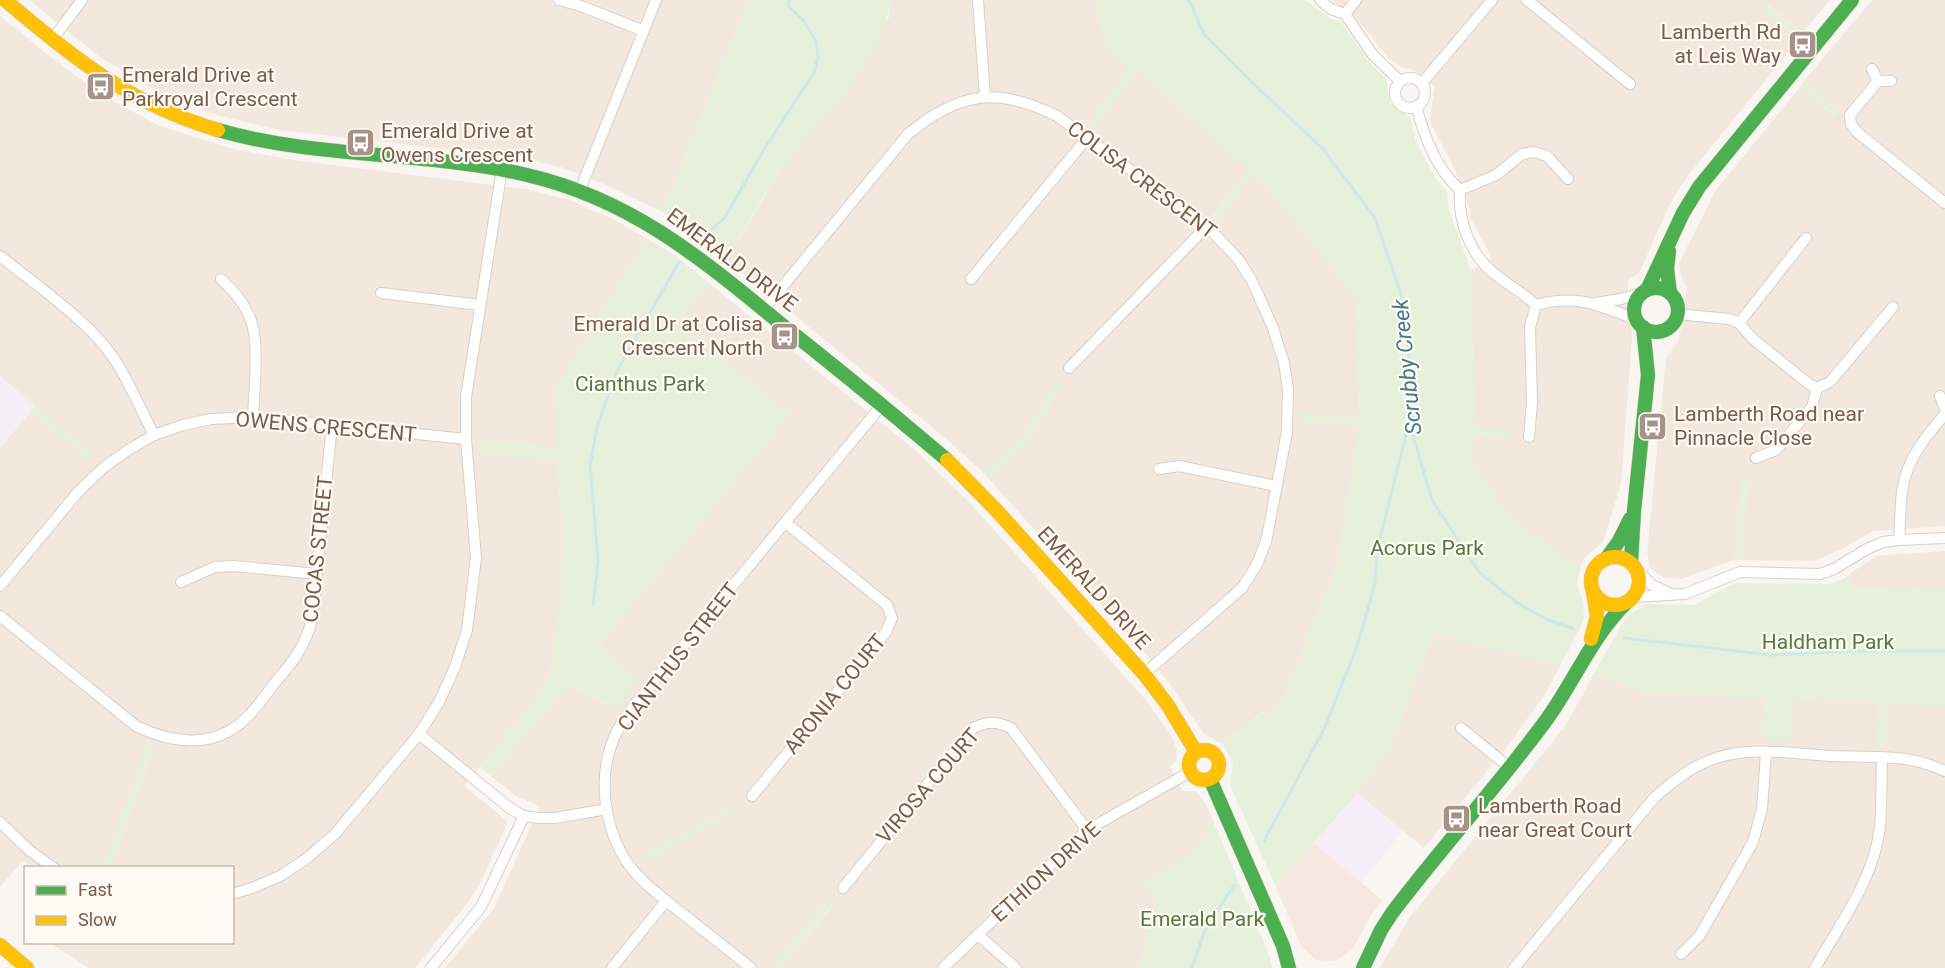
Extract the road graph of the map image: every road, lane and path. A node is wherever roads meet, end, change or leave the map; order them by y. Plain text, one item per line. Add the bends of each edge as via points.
1 (5, 0) edge
2 (82, 0) edge
3 (559, 0) edge
4 (656, 0) edge
5 (978, 0) edge
6 (1320, 0) edge
7 (1356, 0) edge
8 (1492, 0) edge
9 (1527, 0) edge
10 (1852, 0) edge
11 (1345, 14) junction
12 (644, 31) junction
13 (52, 39) junction
14 (1872, 69) dead end
15 (1400, 81) junction
16 (1878, 81) junction
17 (1891, 81) dead end
18 (1422, 83) junction
19 (1630, 84) dead end
20 (985, 97) junction
21 (1416, 106) junction
22 (1087, 138) junction
23 (502, 170) junction
24 (1568, 179) dead end
25 (580, 190) junction
26 (1460, 190) junction
27 (1943, 197) edge
28 (1207, 226) junction
29 (1806, 238) dead end
30 (1669, 242) junction
31 (0, 256) edge
32 (221, 279) dead end
33 (971, 279) dead end
34 (1644, 292) junction
35 (381, 293) dead end
36 (1670, 293) junction
37 (1596, 303) junction
38 (1536, 304) junction
39 (480, 305) junction
40 (1893, 307) dead end
41 (764, 309) junction
42 (1677, 314) junction
43 (1739, 323) junction
44 (1640, 324) junction
45 (1665, 329) junction
46 (1069, 368) dead end
47 (1648, 375) junction
48 (1817, 388) junction
49 (1941, 396) dead end
50 (882, 405) junction
51 (1945, 411) edge
52 (253, 417) junction
53 (332, 425) junction
54 (154, 435) junction
55 (1529, 437) dead end
56 (466, 439) junction
57 (1756, 458) dead end
58 (1159, 469) dead end
59 (1276, 486) junction
60 (1634, 511) junction
61 (786, 523) junction
62 (1945, 538) edge
63 (1899, 540) junction
64 (1606, 559) junction
65 (1634, 566) junction
66 (317, 574) junction
67 (181, 582) dead end
68 (0, 586) edge
69 (1592, 589) junction
70 (1671, 594) junction
71 (1630, 600) junction
72 (0, 616) edge
73 (1589, 648) junction
74 (1144, 675) junction
75 (1461, 728) dead end
76 (419, 734) junction
77 (1196, 752) junction
78 (1766, 753) junction
79 (1882, 758) junction
80 (1510, 768) junction
81 (1945, 771) edge
82 (1190, 772) junction
83 (1210, 779) junction
84 (752, 796) dead end
85 (607, 810) junction
86 (524, 816) junction
87 (0, 822) edge
88 (1087, 830) junction
89 (52, 866) edge
90 (843, 888) dead end
91 (234, 893) edge
92 (666, 901) junction
93 (978, 935) junction
94 (0, 945) edge
95 (1282, 946) junction
96 (1681, 954) dead end
97 (1366, 962) edge
98 (27, 968) edge
99 (431, 968) edge
100 (612, 968) edge
101 (751, 968) edge
102 (944, 968) edge
103 (1016, 968) edge
104 (1288, 968) edge
105 (1299, 968) edge
106 (1356, 968) edge
107 (1514, 968) edge
108 (1815, 968) edge

1 - 13 main road, EMERALD DRIVE
2 - 13 street
3 - 12 street
4 - 12 street
5 - 20 street
6 - 11 street
7 - 11 street
8 - 18 street
9 - 19 street
10 - 30 main road via 1700,187
11 - 15 street via 1373,55
12 - 25 street
13 - 23 main road, EMERALD DRIVE via 134,96 208,127 273,143
14 - 16 street
15 - 18 street via 1409,77
15 - 21 street via 1395,89 1398,103
16 - 17 street
16 - 27 street via 1850,115 1851,124
18 - 21 street via 1424,96
20 - 22 street, COLISA CRESCENT via 1034,104
20 - 41 street, COLISA CRESCENT via 947,106 908,134
21 - 26 street via 1425,137
22 - 28 street, COLISA CRESCENT
22 - 33 street
23 - 25 main road, EMERALD DRIVE
23 - 39 street
24 - 26 street via 1547,156 1534,152 1522,154 1496,175
25 - 41 main road, EMERALD DRIVE via 669,234
26 - 38 street via 1459,209 1476,253 1490,270
28 - 46 street
28 - 59 street, COLISA CRESCENT via 1239,260 1252,281 1284,363 1288,417
29 - 43 street
30 - 34 main road
30 - 36 main road
31 - 54 street via 102,344 118,364
32 - 52 street via 235,293 252,324
34 - 36 main road via 1658,288
34 - 37 street
34 - 44 main road via 1635,306
35 - 39 street
36 - 42 main road
37 - 38 street via 1556,299
37 - 44 street
38 - 55 street via 1530,327
39 - 56 street via 466,397
40 - 48 street via 1830,382
41 - 50 main road, EMERALD DRIVE
42 - 43 street
42 - 45 main road
43 - 48 street via 1753,339
44 - 45 main road via 1658,331
44 - 47 main road
45 - 47 main road
47 - 60 main road
48 - 57 street via 1812,407 1776,450
49 - 51 street
50 - 61 street, CIANTHUS STREET
50 - 74 main road, EMERALD DRIVE via 981,493
51 - 63 street via 1907,470
52 - 53 street, OWENS CRESCENT
52 - 54 street, OWENS CRESCENT via 211,419
53 - 56 street, OWENS CRESCENT
53 - 66 street, COCAS STREET
54 - 68 street, OWENS CRESCENT via 103,468 78,492
56 - 76 street via 476,558 468,630 439,702
58 - 59 street via 1179,466
59 - 74 street, COLISA CRESCENT via 1266,542 1242,588
60 - 64 main road
60 - 65 main road
61 - 84 street, ARONIA COURT via 887,605 892,618 886,632
61 - 85 street, CIANTHUS STREET via 625,718 606,761
62 - 63 street
63 - 70 street via 1883,542 1820,574 1740,572 1685,594
64 - 65 main road via 1619,557
64 - 69 main road via 1592,574
65 - 70 street via 1652,585
65 - 71 main road via 1640,584
66 - 67 street via 215,567
66 - 72 street, COCAS STREET via 308,638 296,658 243,721 223,734 200,741 155,735 136,726
69 - 71 main road via 1606,604 1620,605
69 - 73 main road via 1597,616
70 - 71 street
71 - 73 main road via 1614,614
73 - 80 main road via 1552,713
74 - 77 main road, EMERALD DRIVE
75 - 80 street
76 - 86 street
76 - 91 street via 335,834 314,853 280,876
77 - 82 main road via 1188,763
77 - 83 main road via 1211,751 1218,758 1219,768
78 - 79 street
78 - 96 street via 1762,809 1753,842 1700,935
78 - 107 street via 1717,758 1672,781
79 - 81 street via 1904,759
79 - 108 street via 1880,827 1874,852 1865,880
80 - 97 main road via 1406,893 1381,930
82 - 83 main road via 1196,779
82 - 88 street, ETHION DRIVE
83 - 95 main road
85 - 86 street via 555,818
85 - 92 street, CIANTHUS STREET via 629,866
86 - 99 street via 481,907
87 - 89 street
88 - 90 street, VIROSA COURT via 1011,728 986,722 973,728
88 - 93 street, ETHION DRIVE
92 - 100 street
92 - 101 street, CIANTHUS STREET
93 - 102 street, ETHION DRIVE
93 - 103 street
94 - 98 main road
95 - 104 main road
95 - 105 main road
97 - 106 main road

